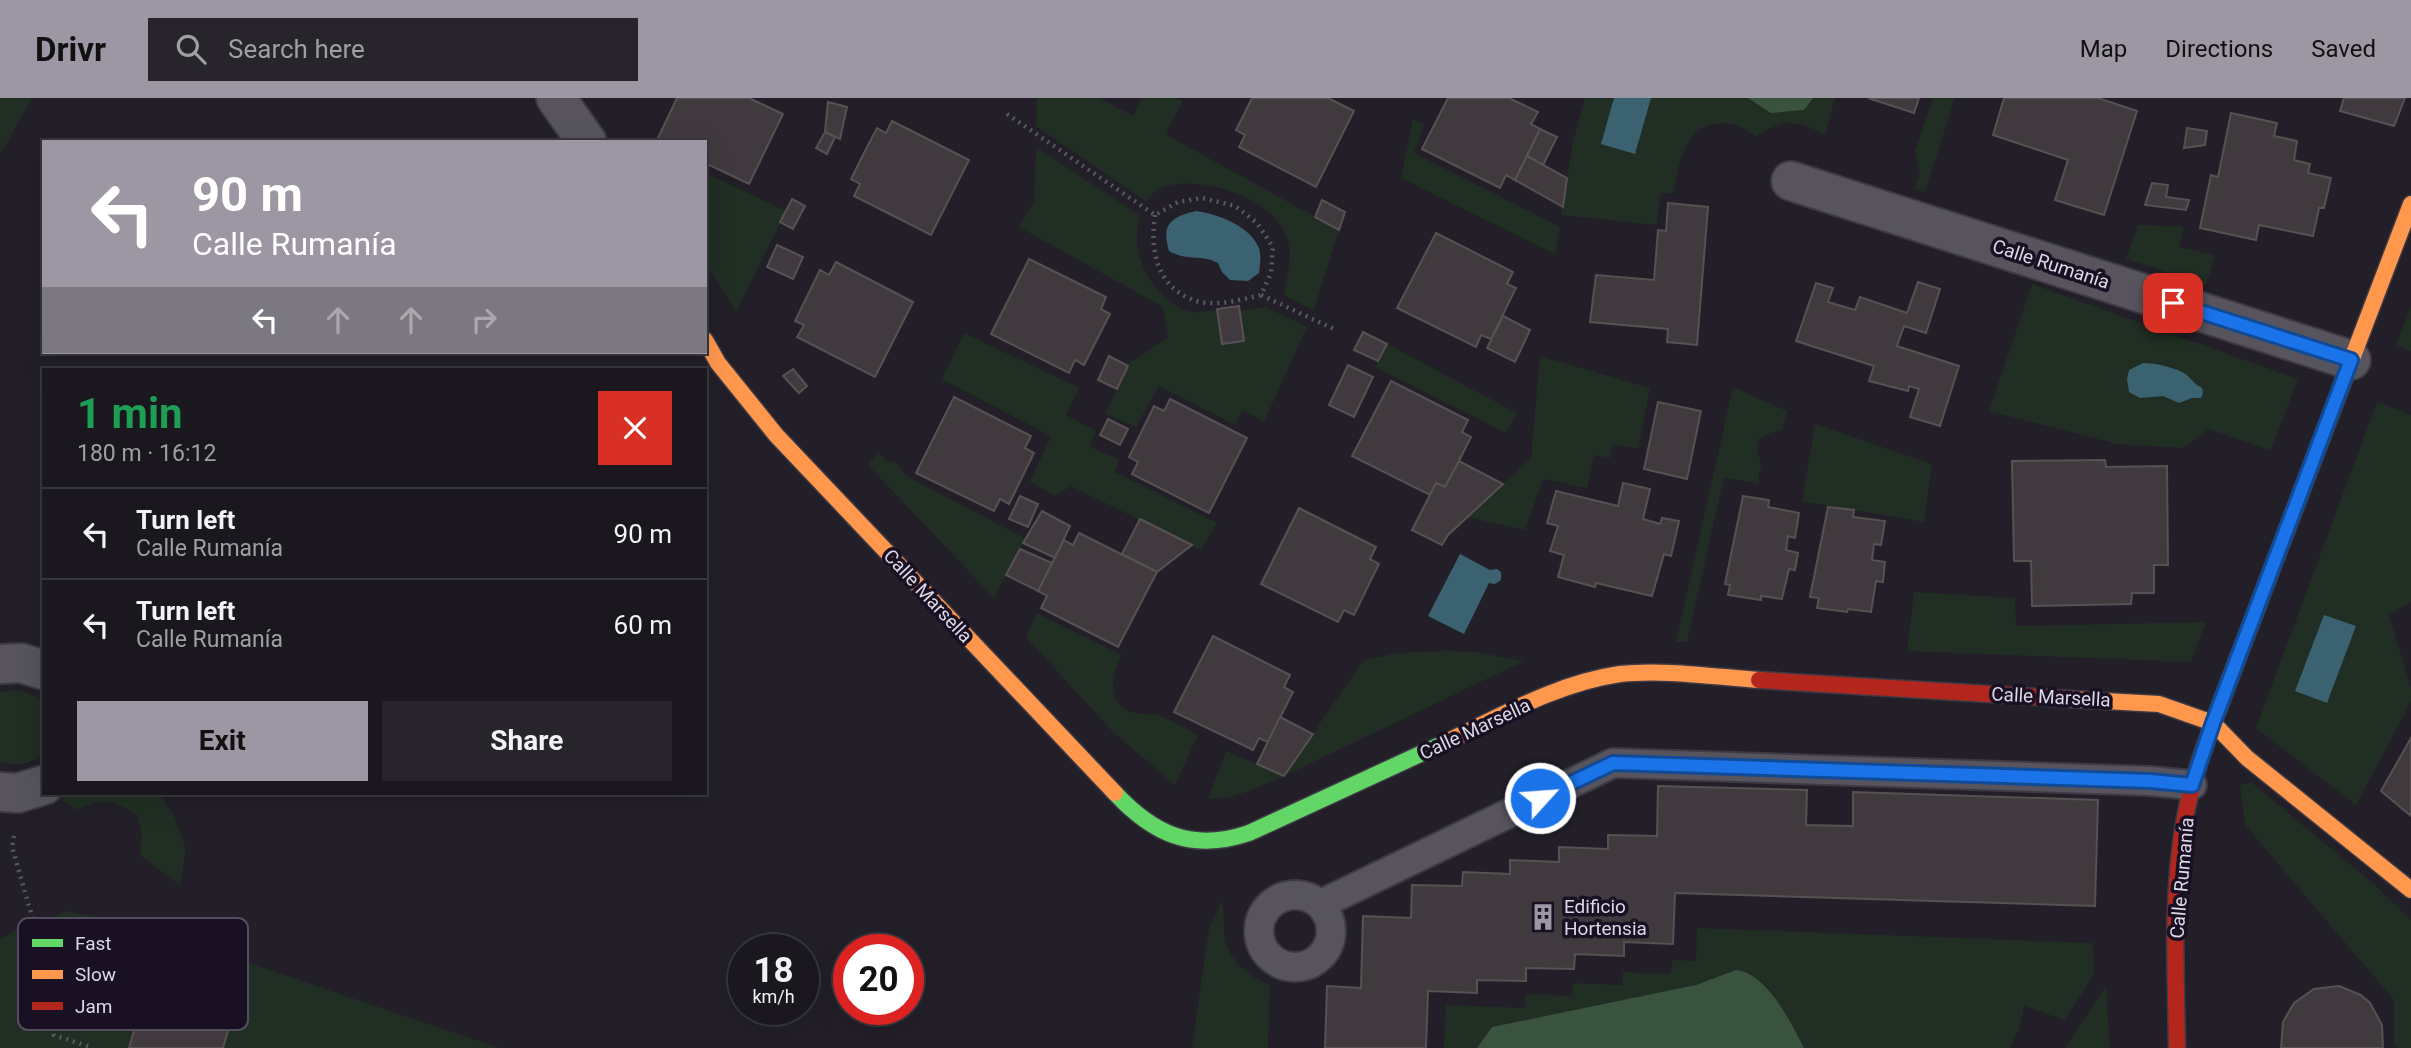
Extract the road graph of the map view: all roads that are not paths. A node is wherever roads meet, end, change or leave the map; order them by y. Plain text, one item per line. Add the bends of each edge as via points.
1 (556, 98) edge
2 (586, 140) edge
3 (1791, 181) dead end
4 (2411, 204) edge
5 (707, 344) edge
6 (2351, 360) junction
7 (0, 664) edge
8 (42, 669) edge
9 (2213, 723) junction
10 (2192, 785) junction
11 (2411, 890) edge
12 (1321, 904) dead end
13 (2177, 1048) edge

1 - 2 street
3 - 6 street, Calle Rumanía
4 - 6 street, Calle Rumanía
5 - 9 street, Calle Marsella via 776,435 1121,800 1155,828 1184,838 1225,841 1249,833 1569,685 1621,674 2159,704
6 - 9 street, Calle Rumanía
7 - 8 street via 21,663
9 - 10 street, Calle Rumanía
9 - 11 street, Calle Marsella via 2247,758
10 - 12 lane via 1613,763
10 - 13 street, Calle Rumanía via 2176,903

